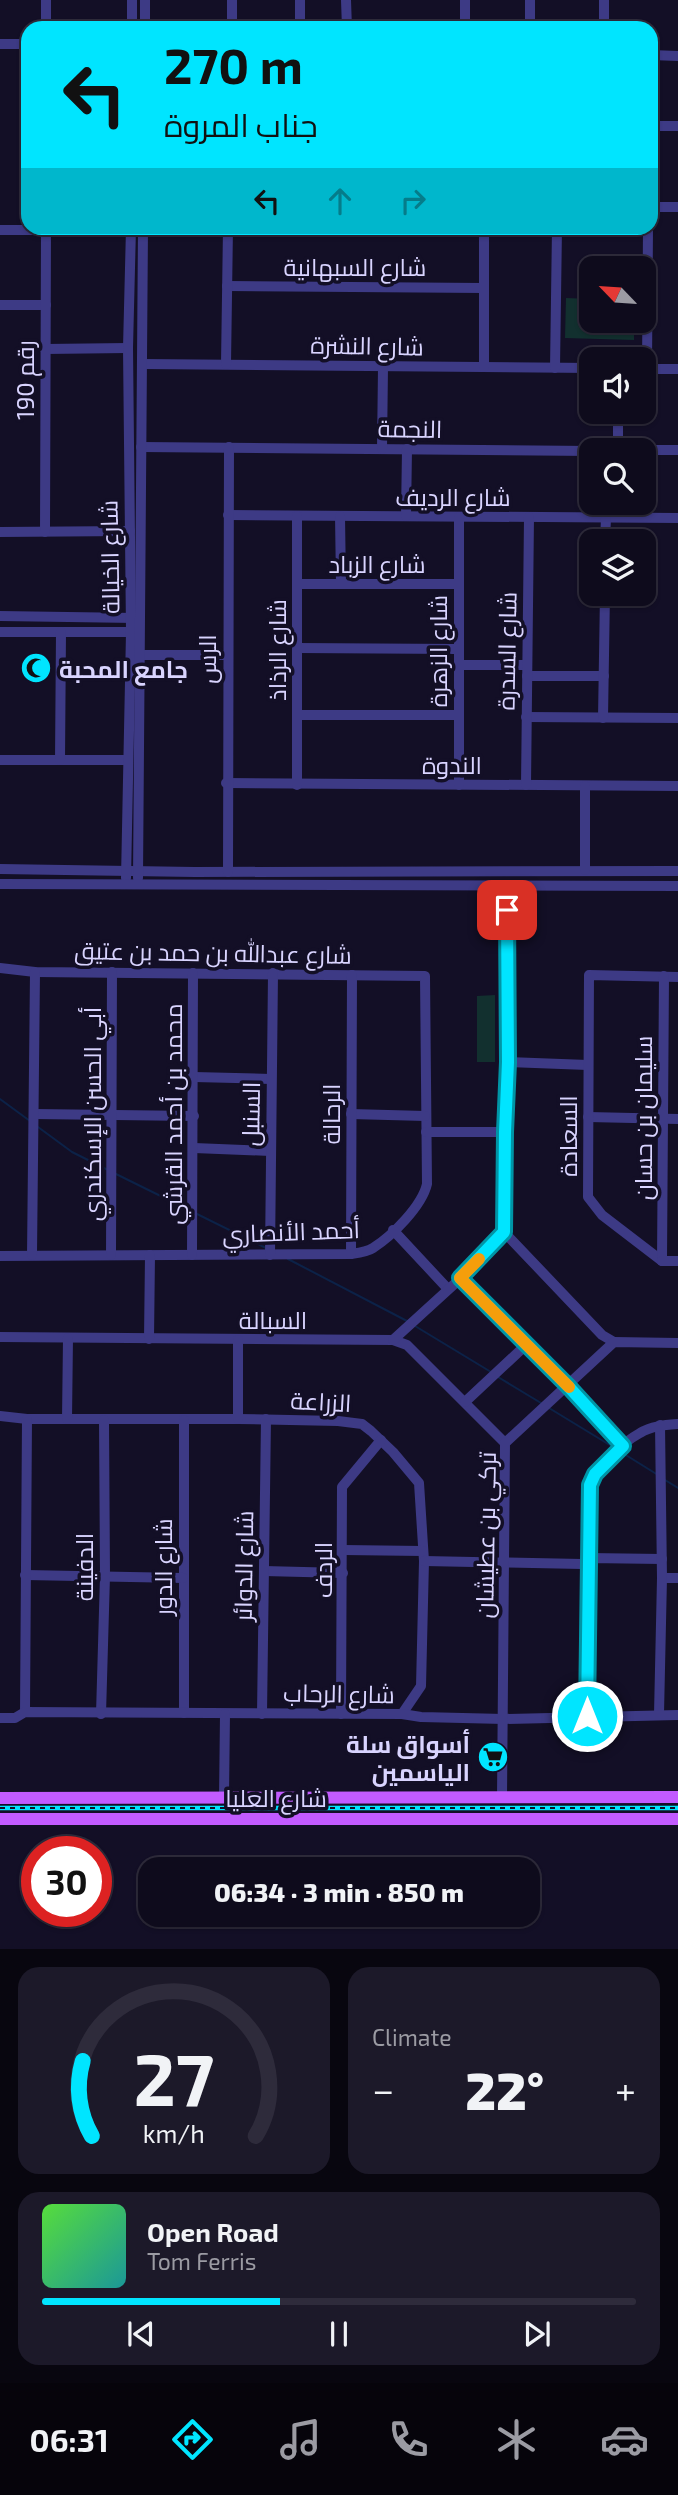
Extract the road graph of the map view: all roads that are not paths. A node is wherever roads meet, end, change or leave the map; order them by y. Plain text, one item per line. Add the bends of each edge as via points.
1 (47, 0) edge
2 (132, 0) edge
3 (145, 0) edge
4 (232, 0) edge
5 (300, 0) edge
6 (346, 0) edge
7 (466, 0) edge
8 (530, 0) edge
9 (604, 0) edge
10 (46, 21) edge
11 (132, 21) edge
12 (145, 21) edge
13 (232, 21) edge
14 (300, 21) edge
15 (347, 21) edge
16 (465, 21) edge
17 (530, 21) edge
18 (604, 21) edge
19 (0, 44) edge
20 (21, 44) edge
21 (658, 55) edge
22 (678, 56) edge
23 (658, 126) edge
24 (678, 126) edge
25 (658, 207) edge
26 (678, 207) edge
27 (0, 230) edge
28 (21, 230) edge
29 (46, 235) edge
30 (131, 235) edge
31 (143, 235) edge
32 (228, 235) edge
33 (484, 235) edge
34 (557, 235) edge
35 (648, 235) edge
36 (130, 286) junction
37 (228, 286) junction
38 (143, 287) junction
39 (483, 288) junction
40 (0, 305) edge
41 (46, 305) junction
42 (129, 320) junction
43 (142, 325) junction
44 (646, 347) edge
45 (128, 348) junction
46 (45, 349) junction
47 (143, 364) junction
48 (226, 364) junction
49 (383, 367) junction
50 (484, 367) junction
51 (555, 368) junction
52 (579, 368) edge
53 (656, 369) edge
54 (678, 369) edge
55 (141, 447) junction
56 (229, 447) junction
57 (382, 449) junction
58 (407, 449) junction
59 (656, 450) edge
60 (678, 450) edge
61 (579, 451) edge
62 (228, 515) junction
63 (297, 516) junction
64 (340, 516) junction
65 (406, 516) junction
66 (459, 517) junction
67 (529, 517) junction
68 (606, 518) junction
69 (678, 518) edge
70 (606, 529) edge
71 (130, 531) junction
72 (0, 532) edge
73 (45, 532) junction
74 (297, 584) junction
75 (341, 584) junction
76 (458, 584) junction
77 (135, 594) junction
78 (605, 606) edge
79 (0, 616) edge
80 (136, 618) junction
81 (0, 632) edge
82 (61, 632) junction
83 (136, 632) junction
84 (0, 639) edge
85 (297, 648) junction
86 (458, 649) junction
87 (136, 654) junction
88 (227, 655) junction
89 (458, 665) junction
90 (527, 670) junction
91 (604, 676) junction
92 (297, 715) junction
93 (458, 715) junction
94 (526, 717) junction
95 (603, 718) junction
96 (678, 718) edge
97 (0, 760) edge
98 (60, 760) junction
99 (128, 760) junction
100 (226, 783) junction
101 (297, 785) junction
102 (458, 785) junction
103 (526, 785) junction
104 (585, 786) junction
105 (678, 786) edge
106 (126, 848) junction
107 (138, 852) junction
108 (0, 869) edge
109 (585, 870) junction
110 (678, 871) edge
111 (126, 872) junction
112 (138, 872) junction
113 (228, 872) junction
114 (0, 884) edge
115 (126, 885) junction
116 (138, 885) junction
117 (507, 885) junction
118 (678, 886) edge
119 (0, 968) edge
120 (35, 972) junction
121 (112, 972) junction
122 (194, 973) junction
123 (273, 973) junction
124 (352, 975) junction
125 (425, 976) joint
126 (664, 976) junction
127 (678, 977) edge
128 (508, 1062) junction
129 (588, 1065) junction
130 (194, 1077) junction
131 (271, 1079) junction
132 (34, 1114) junction
133 (351, 1114) junction
134 (113, 1115) junction
135 (194, 1116) junction
136 (425, 1116) junction
137 (588, 1118) junction
138 (663, 1119) junction
139 (678, 1119) edge
140 (426, 1132) junction
141 (505, 1132) junction
142 (194, 1148) junction
143 (270, 1151) junction
144 (393, 1230) junction
145 (504, 1232) junction
146 (32, 1255) junction
147 (111, 1255) junction
148 (150, 1255) junction
149 (192, 1255) junction
150 (270, 1255) junction
151 (351, 1255) junction
152 (0, 1256) edge
153 (662, 1261) junction
154 (678, 1261) edge
155 (460, 1278) junction
156 (448, 1289) junction
157 (0, 1337) edge
158 (68, 1338) junction
159 (149, 1339) junction
160 (238, 1340) junction
161 (393, 1340) junction
162 (614, 1342) junction
163 (678, 1343) edge
164 (526, 1345) junction
165 (568, 1386) junction
166 (465, 1402) junction
167 (0, 1416) edge
168 (27, 1419) junction
169 (67, 1419) junction
170 (238, 1419) junction
171 (266, 1419) junction
172 (104, 1420) junction
173 (184, 1420) junction
174 (678, 1424) edge
175 (660, 1426) junction
176 (381, 1440) junction
177 (505, 1444) junction
178 (623, 1446) junction
179 (344, 1549) junction
180 (424, 1556) junction
181 (588, 1558) junction
182 (662, 1559) junction
183 (504, 1563) junction
184 (264, 1571) junction
185 (343, 1573) junction
186 (25, 1575) junction
187 (105, 1576) junction
188 (183, 1578) junction
189 (662, 1578) junction
190 (678, 1578) edge
191 (25, 1712) junction
192 (184, 1713) junction
193 (101, 1714) junction
194 (225, 1714) junction
195 (262, 1714) junction
196 (341, 1714) junction
197 (402, 1714) junction
198 (659, 1714) junction
199 (678, 1715) edge
200 (587, 1716) junction
201 (0, 1718) edge
202 (504, 1719) junction
203 (224, 1797) junction
204 (502, 1797) junction
205 (678, 1797) edge
206 (0, 1798) edge
207 (0, 1819) edge
208 (678, 1819) edge

1 - 10 street
2 - 11 street
3 - 12 street
4 - 13 street
5 - 14 street
6 - 15 street
7 - 16 street
8 - 17 street
9 - 18 street
19 - 20 street
21 - 22 street
23 - 24 street
25 - 26 street
27 - 28 street
29 - 41 street, رقم 190
30 - 36 street, شارع الخيالة
31 - 38 street, شارع الخيالة
32 - 37 street
33 - 39 street
34 - 51 street
35 - 44 street
36 - 38 street via 136,295
36 - 42 street, شارع الخيالة
37 - 39 street, شارع السبهانية
37 - 48 street
38 - 43 street, شارع الخيالة
39 - 50 street
40 - 41 street
41 - 46 street, رقم 190
42 - 43 street via 133,310 138,310
42 - 45 street, شارع الخيالة
43 - 47 street, شارع الخيالة
45 - 46 street
45 - 71 street, شارع الخيالة
46 - 73 street, رقم 190
47 - 48 street, شارع النشرة
47 - 55 street, شارع الخيالة
48 - 49 street, شارع النشرة
49 - 50 street, شارع النشرة
49 - 57 street
50 - 51 street, شارع النشرة
51 - 52 street, شارع النشرة
53 - 54 street
55 - 56 street, النجمة
55 - 77 street, شارع الخيالة
56 - 57 street, النجمة
56 - 62 street, الرس
57 - 58 street, النجمة
58 - 61 street, النجمة
58 - 65 street
59 - 60 street
62 - 63 street, شارع الرديف
62 - 88 street, الرس
63 - 64 street, شارع الرديف
63 - 74 street, شارع الرذاذ
64 - 65 street, شارع الرديف
64 - 75 street
65 - 66 street, شارع الرديف
66 - 67 street, شارع الرديف
66 - 76 street, شارع الزهرة
67 - 68 street, شارع الرديف
67 - 90 street, شارع السدرة
68 - 69 street, شارع الرديف
68 - 70 street
71 - 73 street
71 - 77 street, شارع الخيالة
72 - 73 street
74 - 75 street, شارع الزباد
74 - 85 street, شارع الرذاذ
75 - 76 street, شارع الزباد
76 - 86 street, شارع الزهرة
77 - 80 street, شارع الخيالة
78 - 91 street
79 - 80 street
80 - 83 street, شارع الخيالة
81 - 82 street
81 - 84 street
82 - 83 street
82 - 98 street
83 - 87 street, شارع الخيالة
85 - 86 street
85 - 92 street, شارع الرذاذ
86 - 89 street, شارع الزهرة
87 - 88 street
87 - 99 street, شارع الخيالة
87 - 107 street, شارع الخيالة
88 - 100 street, الرس
89 - 90 street
89 - 93 street, شارع الزهرة
90 - 91 street
90 - 94 street, شارع السدرة
91 - 95 street
92 - 93 street
92 - 101 street, شارع الرذاذ
93 - 102 street, شارع الزهرة
94 - 95 street
94 - 103 street, شارع السدرة
95 - 96 street
97 - 98 street
98 - 99 street
99 - 106 street, شارع الخيالة
100 - 101 street, الندوة
100 - 113 street, الرس
101 - 102 street, الندوة
102 - 103 street, الندوة
103 - 104 street, الندوة
104 - 105 street, الندوة
104 - 109 street
106 - 107 street via 132,855
106 - 111 street, شارع الخيالة
107 - 112 street, شارع الخيالة
108 - 111 street
109 - 110 street
109 - 113 street
111 - 112 street
111 - 115 street, شارع الخيالة
112 - 113 street
112 - 116 street, شارع الخيالة
114 - 115 street
115 - 116 street
116 - 117 street
117 - 118 street
117 - 128 street
119 - 120 street, شارع عبدالله بن حمد بن عتيق
120 - 121 street, شارع عبدالله بن حمد بن عتيق
120 - 132 street
121 - 122 street, شارع عبدالله بن حمد بن عتيق
121 - 134 street, أبي الحسن الإسكندري
122 - 123 street, شارع عبدالله بن حمد بن عتيق
122 - 130 street, محمد بن أحمد القرشي
123 - 124 street, شارع عبدالله بن حمد بن عتيق
123 - 131 street, السنبل
124 - 125 street, شارع عبدالله بن حمد بن عتيق
124 - 133 street, الرحالة
125 - 136 street, أحمد الأنصاري
126 - 127 street
126 - 129 street, السعادة via 589,975
126 - 138 street, سليمان بن حسان
128 - 129 street
128 - 141 street
129 - 137 street, السعادة
130 - 131 street
130 - 135 street, محمد بن أحمد القرشي
131 - 143 street, السنبل
132 - 134 street
132 - 146 street
133 - 136 street
133 - 151 street, الرحالة
134 - 135 street
134 - 147 street, أبي الحسن الإسكندري
135 - 142 street, محمد بن أحمد القرشي
136 - 140 street, أحمد الأنصاري
137 - 138 street
137 - 153 street, السعادة via 588,1198 602,1215
138 - 139 street
138 - 153 street, سليمان بن حسان
140 - 141 street
140 - 144 street, أحمد الأنصاري via 424,1197
141 - 145 street
142 - 143 street
142 - 149 street, محمد بن أحمد القرشي
143 - 150 street, السنبل
144 - 151 street, أحمد الأنصاري via 372,1249
144 - 156 street
145 - 155 street
145 - 162 street via 602,1335
146 - 147 street, أحمد الأنصاري
146 - 152 street, أحمد الأنصاري
147 - 148 street, أحمد الأنصاري
148 - 149 street, أحمد الأنصاري
148 - 159 street
149 - 150 street, أحمد الأنصاري
150 - 151 street, أحمد الأنصاري
153 - 154 street
155 - 156 street
155 - 164 street
156 - 161 street
157 - 158 street, السبالة
158 - 159 street, السبالة
158 - 169 street
159 - 160 street, السبالة
160 - 161 street, السبالة
160 - 170 street
161 - 166 street via 407,1345
162 - 163 street
162 - 165 street, تركي بن عطيشان
164 - 165 street
164 - 166 street
165 - 177 street, تركي بن عطيشان
165 - 178 street
166 - 177 street
167 - 168 street, الزراعة
168 - 169 street, الزراعة
168 - 186 street
169 - 172 street, الزراعة
170 - 171 street, الزراعة
170 - 173 street, الزراعة
171 - 176 street, الزراعة via 362,1424
171 - 184 street, شارع الدوائر
172 - 173 street, الزراعة
172 - 187 street, الدفينة
173 - 188 street, شارع الدور
174 - 175 street
175 - 178 street
175 - 182 street
176 - 179 street, الردف via 342,1487
176 - 180 street, الزراعة via 419,1483
177 - 183 street, تركي بن عطيشان
178 - 181 street via 590,1485
179 - 180 street
179 - 185 street, الردف
180 - 183 street
180 - 197 street, الزراعة via 421,1686
181 - 182 street
181 - 183 street via 582,1564
181 - 200 street
182 - 189 street
183 - 202 street, تركي بن عطيشان
184 - 185 street
184 - 195 street, شارع الدوائر
185 - 196 street, الردف
186 - 187 street
186 - 191 street
187 - 188 street
187 - 193 street, الدفينة
188 - 192 street, شارع الدور
189 - 190 street
189 - 198 street
191 - 193 street, شارع الرحاب
191 - 201 street, شارع الرحاب via 15,1718
192 - 193 street, شارع الرحاب
192 - 194 street, شارع الرحاب
194 - 195 street, شارع الرحاب
194 - 203 street
195 - 196 street, شارع الرحاب
196 - 197 street, شارع الرحاب
197 - 202 street, شارع الرحاب
198 - 199 street, شارع الرحاب
198 - 200 street, شارع الرحاب
200 - 202 street, شارع الرحاب
202 - 204 street, تركي بن عطيشان
203 - 204 main road, شارع العليا
203 - 206 main road, شارع العليا
204 - 205 main road, شارع العليا
207 - 208 main road, شارع العليا

